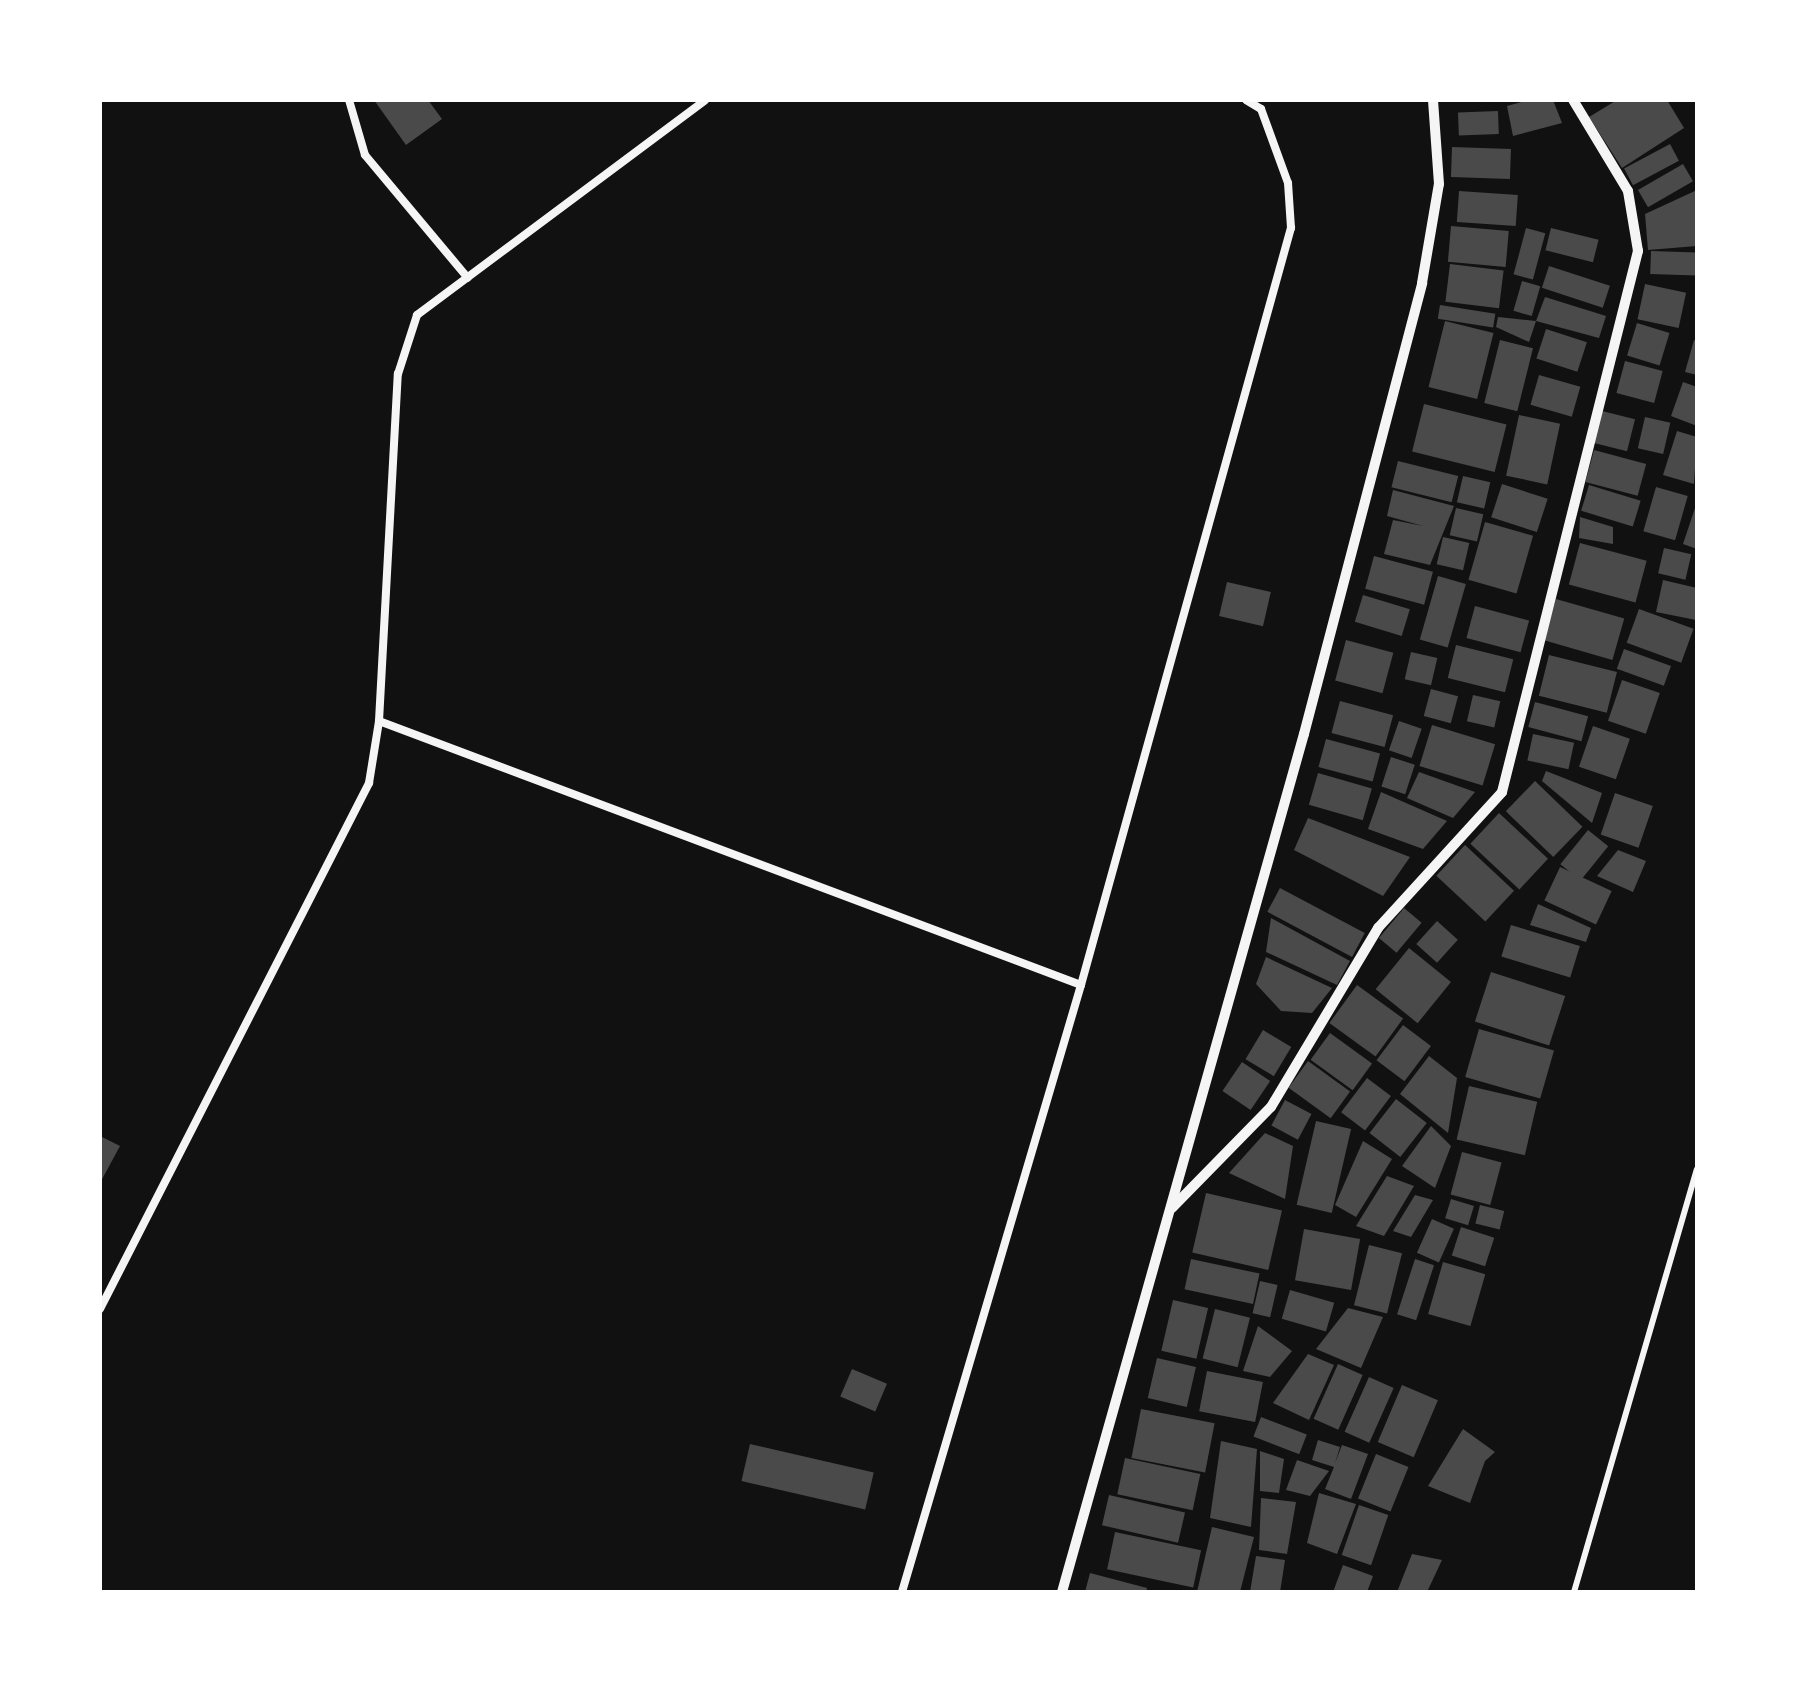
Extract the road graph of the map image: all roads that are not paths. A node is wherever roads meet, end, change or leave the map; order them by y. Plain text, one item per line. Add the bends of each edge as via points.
1 (349, 100) edge
2 (705, 100) edge
3 (1246, 100) edge
4 (1433, 100) edge
5 (1574, 100) edge
6 (1262, 104) edge
7 (468, 278) junction
8 (380, 720) junction
9 (1081, 986) junction
10 (1172, 1208) junction
11 (100, 1309) edge
12 (902, 1592) edge
13 (1062, 1592) edge

1 - 7 lane via 365,154
2 - 7 lane
3 - 6 lane
4 - 10 street via 1439,184 1422,283
5 - 10 street via 1628,191 1638,251 1502,792 1378,928 1271,1106
6 - 9 lane via 1288,183 1291,228
7 - 8 lane via 418,315 398,374
8 - 9 lane
8 - 11 lane via 368,783
9 - 12 lane
10 - 13 street

